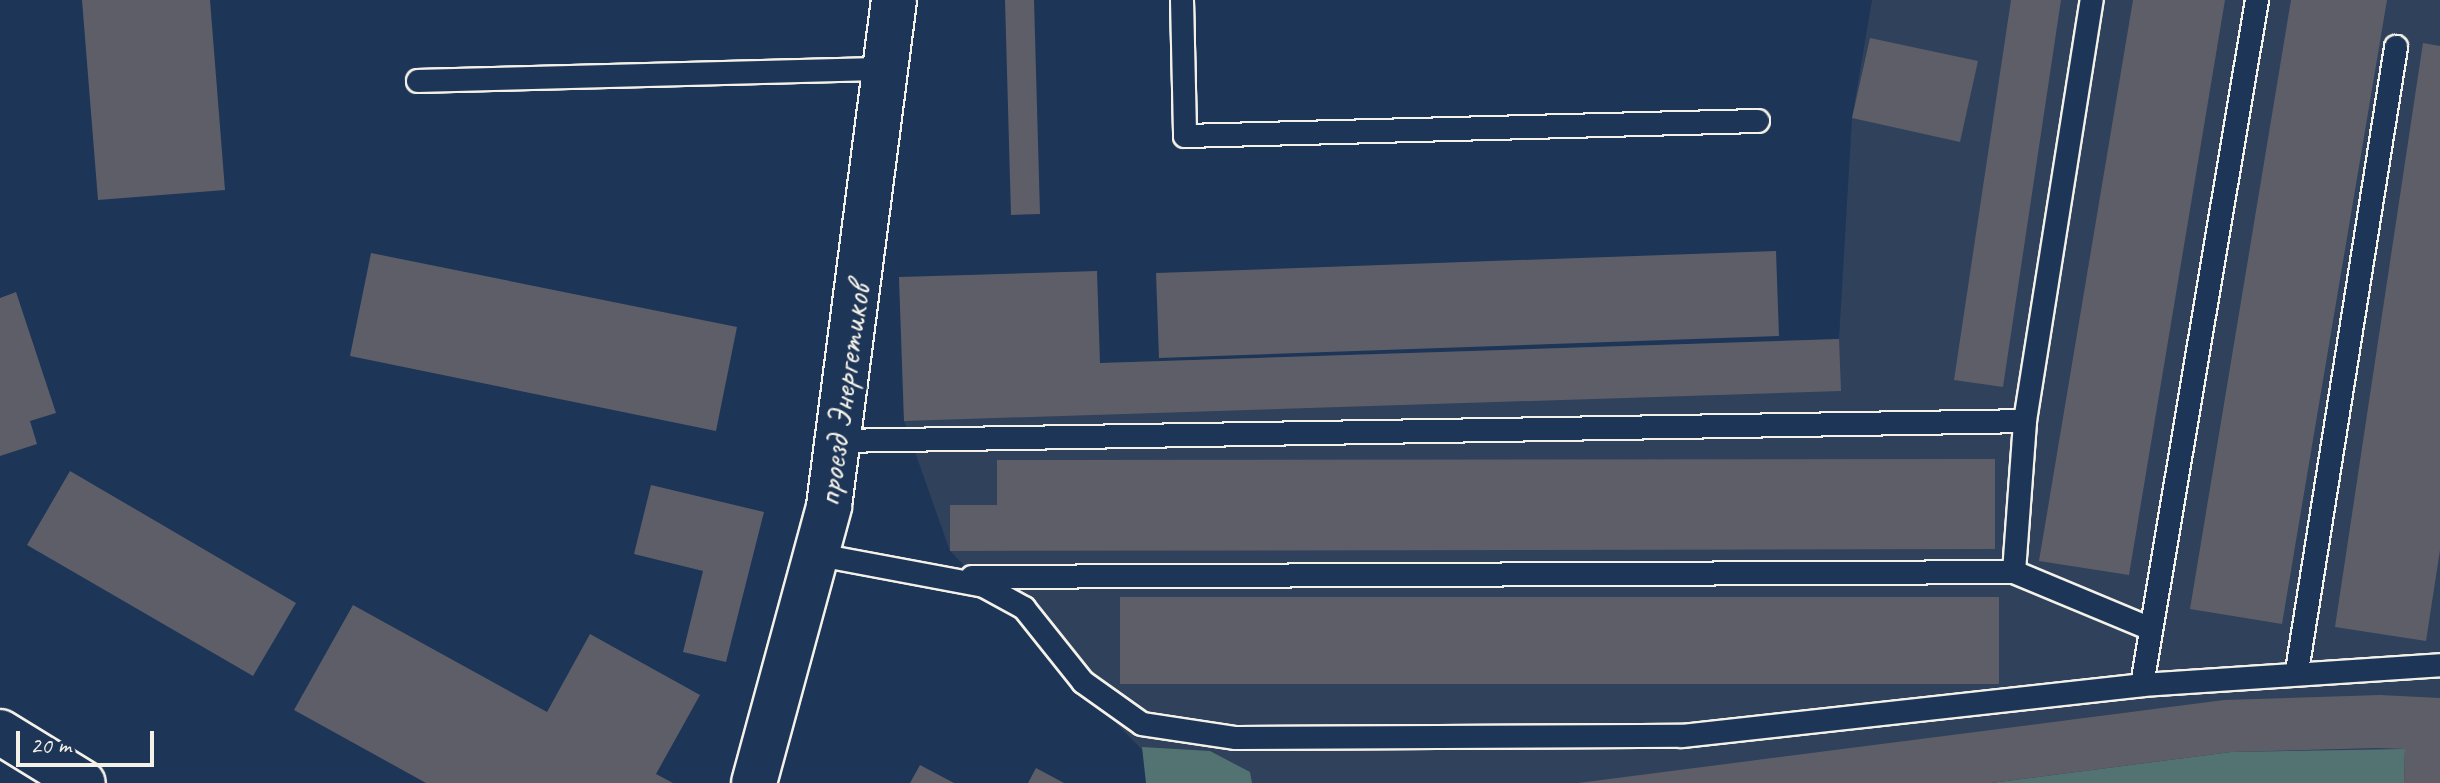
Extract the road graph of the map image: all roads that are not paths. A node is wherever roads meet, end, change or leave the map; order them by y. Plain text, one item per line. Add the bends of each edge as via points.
1 (894, 0) edge
2 (1182, 0) edge
3 (2092, 0) edge
4 (2257, 0) edge
5 (2396, 47) dead end
6 (885, 69) junction
7 (418, 81) dead end
8 (1758, 121) dead end
9 (2025, 421) junction
10 (837, 441) junction
11 (819, 555) junction
12 (2014, 572) junction
13 (940, 577) junction
14 (2151, 629) junction
15 (2440, 665) edge
16 (2297, 671) junction
17 (2142, 685) junction
18 (0, 732) edge
19 (83, 783) edge
20 (754, 783) edge

1 - 6 street, проезд Энергетиков
2 - 8 lane via 1185,136
3 - 9 lane
4 - 14 lane
5 - 16 lane
6 - 7 lane
6 - 10 street, проезд Энергетиков
9 - 10 lane
9 - 12 lane
10 - 11 street, проезд Энергетиков
11 - 13 lane
11 - 20 street, проезд Энергетиков
12 - 13 lane
12 - 14 lane
13 - 17 lane via 984,586 1024,608 1083,682 1142,724 1236,738 1682,736
14 - 17 lane
15 - 16 lane
16 - 17 lane
18 - 19 street

